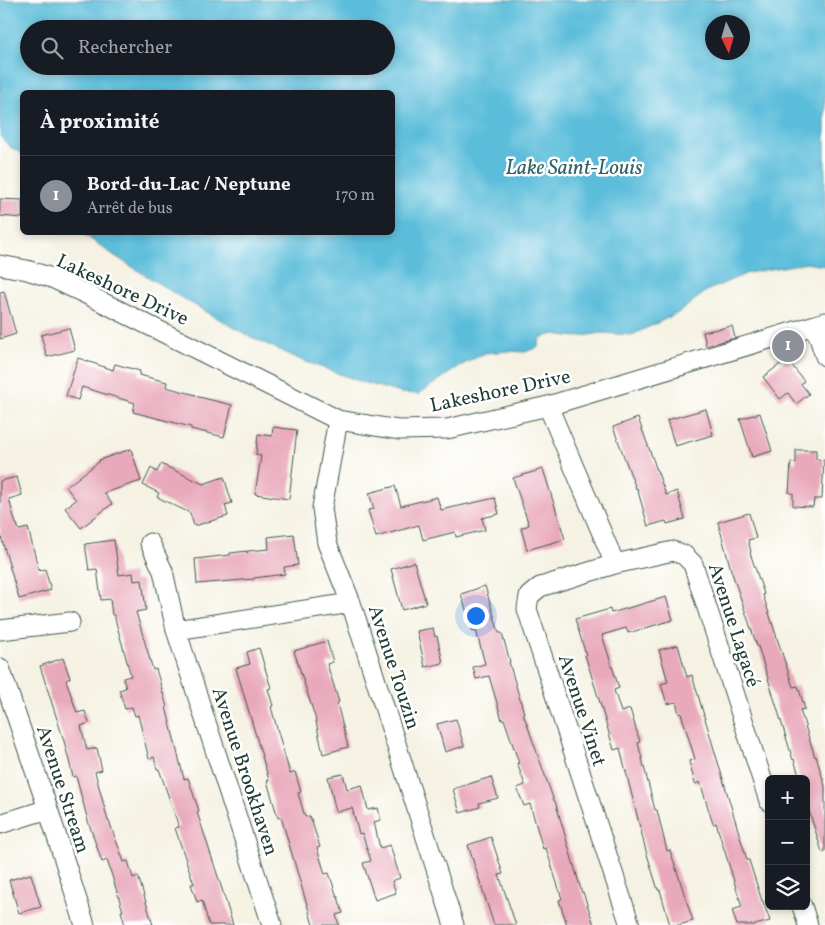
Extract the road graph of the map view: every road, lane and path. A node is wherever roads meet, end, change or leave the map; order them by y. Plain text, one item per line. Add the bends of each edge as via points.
1 (0, 265) edge
2 (820, 324) edge
3 (825, 356) edge
4 (548, 406) junction
5 (338, 420) junction
6 (150, 543) dead end
7 (615, 564) junction
8 (351, 603) junction
9 (70, 622) dead end
10 (0, 630) edge
11 (176, 630) junction
12 (0, 668) edge
13 (765, 789) edge
14 (48, 809) junction
15 (0, 824) edge
16 (803, 910) edge
17 (85, 925) edge
18 (272, 925) edge
19 (454, 925) edge
20 (630, 925) edge
21 (808, 925) edge

1 - 5 street, Lakeshore Drive via 52,278
2 - 3 street
2 - 4 street, Lakeshore Drive
4 - 5 street, Lakeshore Drive via 447,429 399,430
4 - 7 street
5 - 8 street, Avenue Touzin via 322,508 327,543
6 - 11 street, Avenue Brookhaven via 163,571
7 - 13 street, Avenue Lagacé via 673,551 684,555 693,564
7 - 20 street, Avenue Vinet via 540,587 529,596 527,609
8 - 11 street
8 - 19 street, Avenue Touzin
9 - 10 street
11 - 18 street, Avenue Brookhaven
12 - 14 street, Avenue Stream
14 - 15 street
14 - 17 street, Avenue Stream
16 - 21 street

